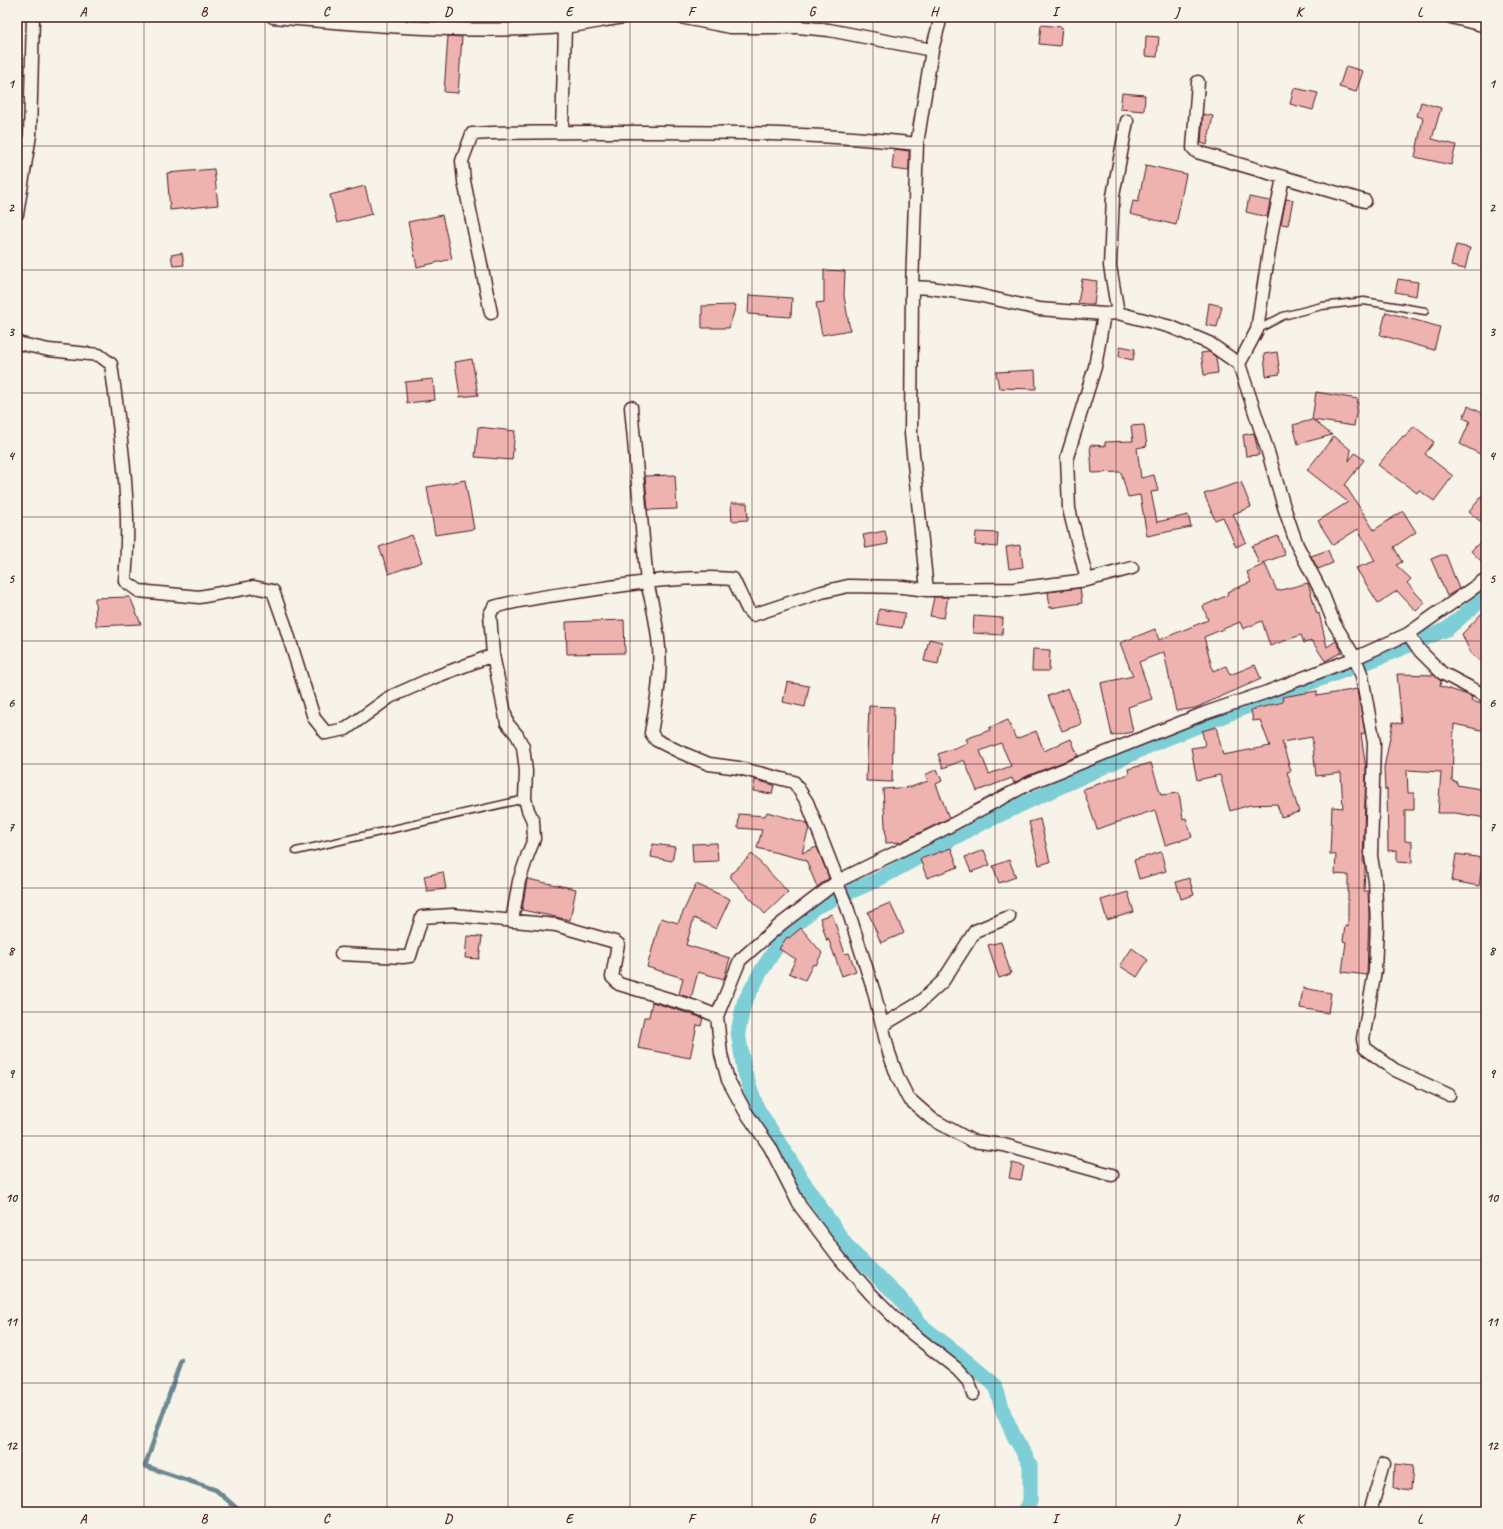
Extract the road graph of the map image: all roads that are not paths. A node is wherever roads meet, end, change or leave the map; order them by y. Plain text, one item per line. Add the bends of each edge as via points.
1 (33, 17) edge
2 (272, 17) edge
3 (623, 17) edge
4 (680, 17) edge
5 (941, 17) edge
6 (1451, 17) edge
7 (755, 22) edge
8 (565, 26) junction
9 (1486, 26) edge
10 (932, 50) junction
11 (1198, 82) dead end
12 (1127, 121) dead end
13 (562, 132) junction
14 (917, 144) junction
15 (1283, 178) junction
16 (1365, 201) dead end
17 (17, 214) edge
18 (912, 287) junction
19 (1425, 311) dead end
20 (491, 313) dead end
21 (1104, 314) junction
22 (1118, 314) junction
23 (1257, 330) junction
24 (17, 341) edge
25 (1239, 364) junction
26 (631, 407) dead end
27 (1132, 568) dead end
28 (1486, 579) edge
29 (1087, 580) junction
30 (647, 583) junction
31 (927, 590) junction
32 (1409, 637) junction
33 (493, 655) junction
34 (1356, 660) junction
35 (1486, 696) edge
36 (525, 799) junction
37 (296, 851) dead end
38 (838, 884) junction
39 (1009, 917) dead end
40 (512, 921) junction
41 (341, 954) dead end
42 (717, 1016) junction
43 (883, 1025) junction
44 (1449, 1095) dead end
45 (1112, 1175) dead end
46 (973, 1394) dead end
47 (1384, 1464) dead end
48 (1370, 1512) edge

1 - 17 street via 30,135
2 - 8 street via 438,28
3 - 8 street
4 - 7 street via 730,27
5 - 10 street
6 - 9 street
7 - 10 street via 829,30
8 - 13 street
10 - 14 street
11 - 15 street via 1193,148 1197,152
12 - 22 street via 1113,196 1110,266
13 - 14 street via 725,132 861,138
13 - 20 street via 472,134 468,142 462,161 464,181
14 - 18 street
15 - 16 street
15 - 23 street
18 - 21 street via 978,295 1039,310
18 - 31 street via 911,434
19 - 23 lane via 1364,301 1322,306 1284,316
21 - 22 street
21 - 29 street via 1095,367 1067,457 1069,509
22 - 25 street via 1171,327 1209,343
23 - 25 street
24 - 33 street via 49,350 99,355 111,364 122,440 127,500 125,581 139,591 199,597 254,587 273,591 314,718 326,733 346,729 390,697
25 - 34 street via 1298,545 1334,623
26 - 30 street
27 - 29 street
28 - 32 street
29 - 31 street via 1014,589
30 - 31 street via 708,577 733,579 753,615 848,586
30 - 33 street via 512,602 494,607 490,614
30 - 38 street via 658,640 660,677 651,733 656,740 709,764 739,768 794,782 807,802
32 - 34 street
32 - 35 street via 1442,673
33 - 36 street via 507,723 523,747 526,771
34 - 38 street via 1205,713 1030,783
34 - 44 street via 1362,676 1374,743 1371,856 1377,925 1375,971 1363,1039 1365,1048 1396,1070
36 - 37 lane
36 - 40 street via 533,821 534,839 519,881
38 - 42 street via 781,924 740,960
38 - 43 street
39 - 43 street via 975,930 944,981 918,1004
40 - 41 street via 452,915 422,917 410,956
40 - 42 street via 556,925 616,942 618,944 612,977 619,984
42 - 46 street via 721,1054 728,1080 745,1111 770,1147 800,1206 871,1294 904,1327 957,1369 968,1381
43 - 45 street via 891,1059 908,1098 932,1119 972,1141 1004,1145
47 - 48 street

